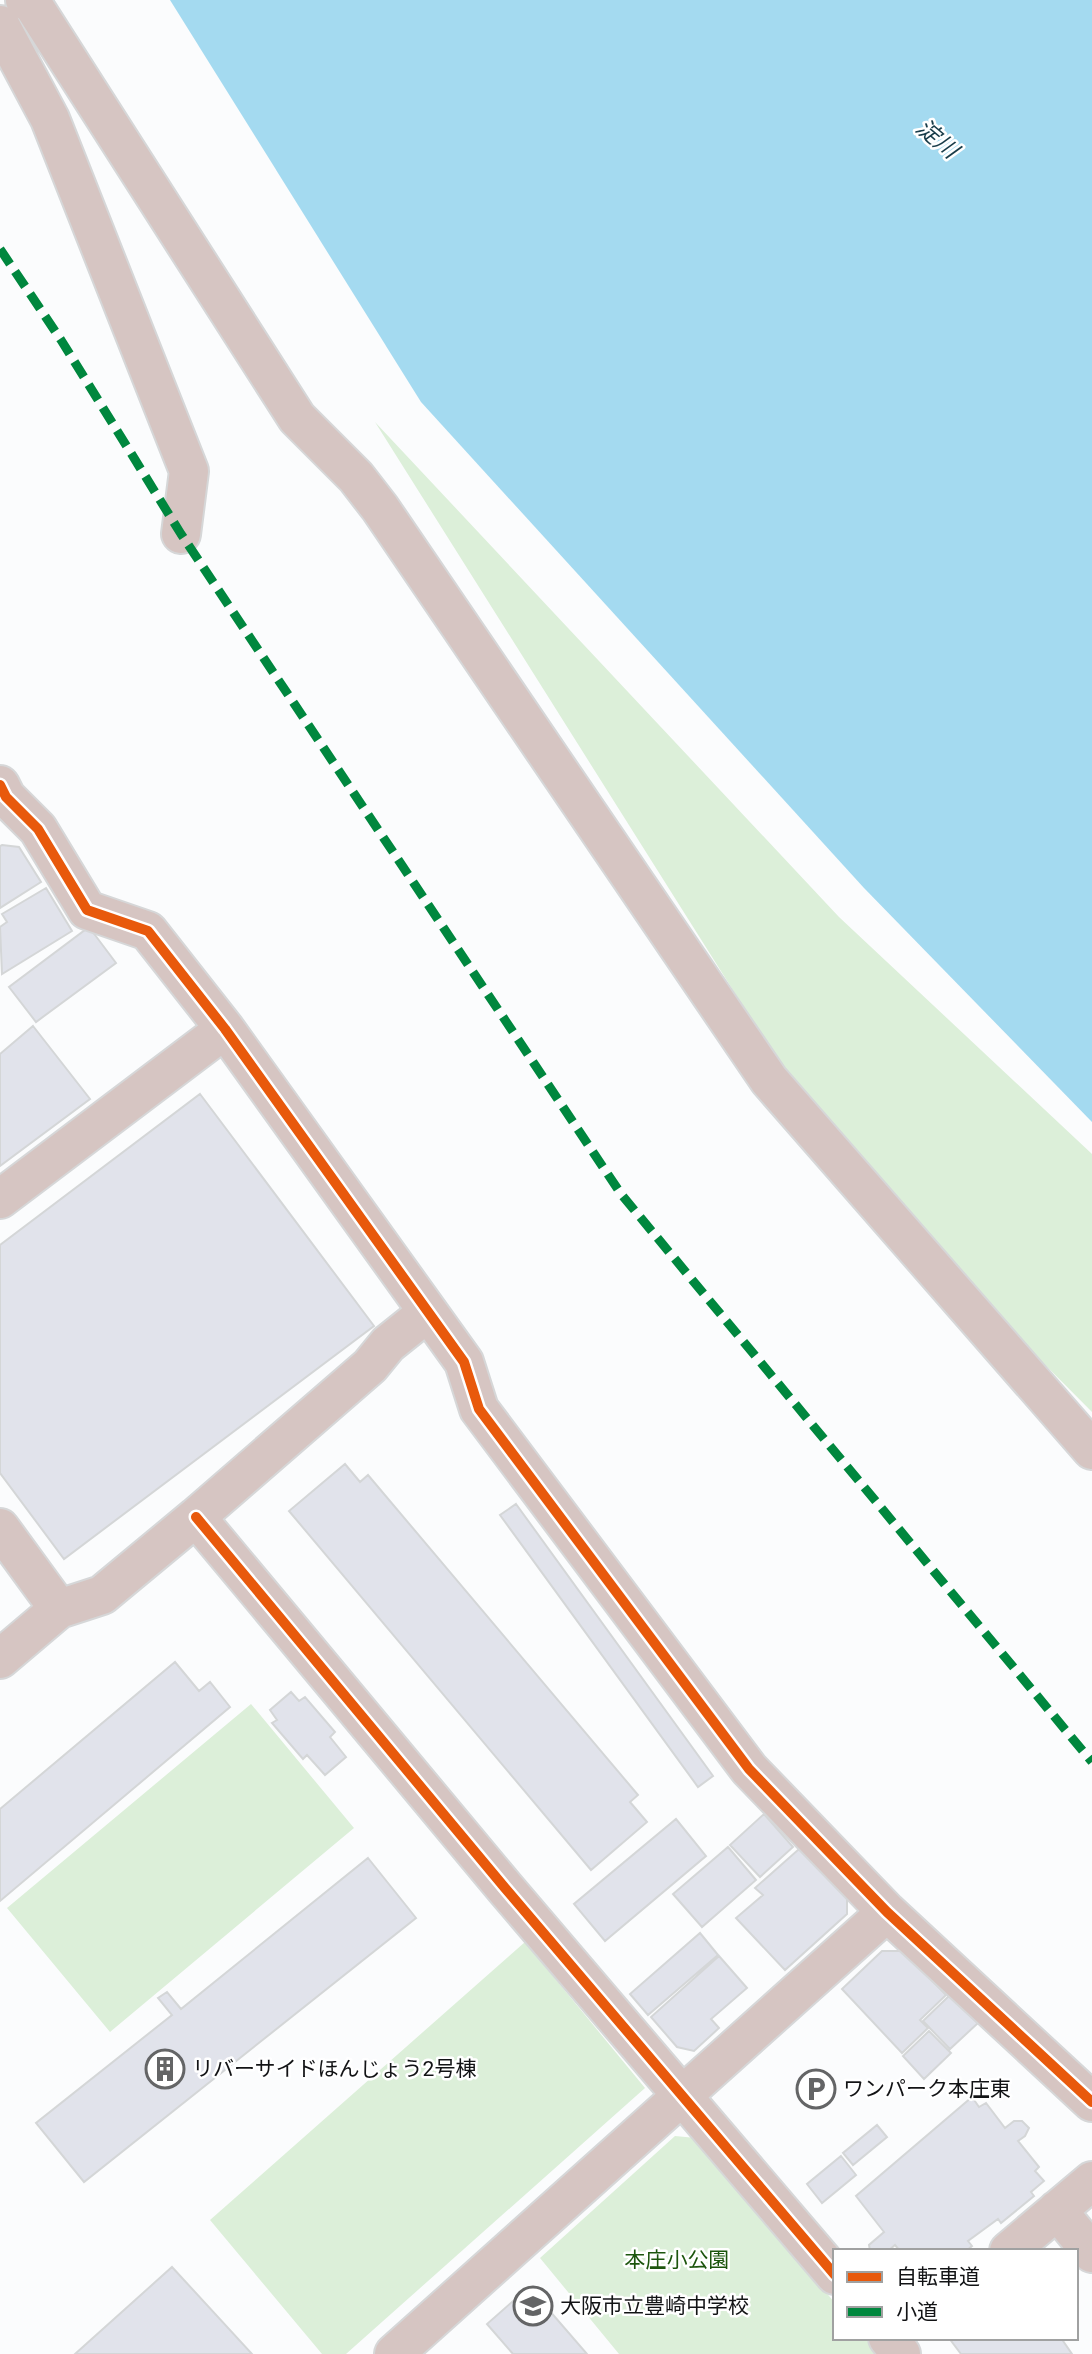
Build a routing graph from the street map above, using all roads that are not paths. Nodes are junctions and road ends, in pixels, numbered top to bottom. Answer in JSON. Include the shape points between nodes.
{"nodes":[{"id":1,"x":25,"y":0,"type":"edge"},
{"id":2,"x":0,"y":24,"type":"edge"},
{"id":3,"x":181,"y":534,"type":"dead end"},
{"id":4,"x":2,"y":794,"type":"edge"},
{"id":5,"x":225,"y":1029,"type":"junction"},
{"id":6,"x":0,"y":1199,"type":"edge"},
{"id":7,"x":428,"y":1312,"type":"junction"},
{"id":8,"x":1092,"y":1450,"type":"edge"},
{"id":9,"x":196,"y":1517,"type":"junction"},
{"id":10,"x":0,"y":1528,"type":"edge"},
{"id":11,"x":59,"y":1609,"type":"junction"},
{"id":12,"x":0,"y":1659,"type":"edge"},
{"id":13,"x":887,"y":1912,"type":"junction"},
{"id":14,"x":683,"y":2096,"type":"junction"},
{"id":15,"x":1092,"y":2102,"type":"edge"},
{"id":16,"x":1092,"y":2181,"type":"edge"},
{"id":17,"x":1057,"y":2210,"type":"junction"},
{"id":18,"x":1011,"y":2249,"type":"edge"},
{"id":19,"x":1092,"y":2253,"type":"edge"},
{"id":20,"x":833,"y":2273,"type":"edge"},
{"id":21,"x":394,"y":2354,"type":"edge"}],
"edges":[{"from":1,"to":8,"type":"street","via":[[33,5],[297,418],[380,508],[769,1080]]},
{"from":2,"to":3,"type":"street","via":[[50,119],[189,471]]},
{"from":4,"to":5,"type":"street","via":[[38,829],[87,910],[148,931]]},
{"from":5,"to":6,"type":"street"},
{"from":5,"to":7,"type":"street"},
{"from":7,"to":9,"type":"street"},
{"from":7,"to":13,"type":"street","via":[[464,1362],[479,1409],[749,1769]]},
{"from":9,"to":11,"type":"street","via":[[102,1595]]},
{"from":9,"to":14,"type":"street"},
{"from":10,"to":11,"type":"street"},
{"from":11,"to":12,"type":"street"},
{"from":13,"to":14,"type":"street"},
{"from":13,"to":15,"type":"street"},
{"from":14,"to":20,"type":"street"},
{"from":14,"to":21,"type":"street"},
{"from":16,"to":17,"type":"street"},
{"from":17,"to":18,"type":"street"},
{"from":17,"to":19,"type":"street"}]}
